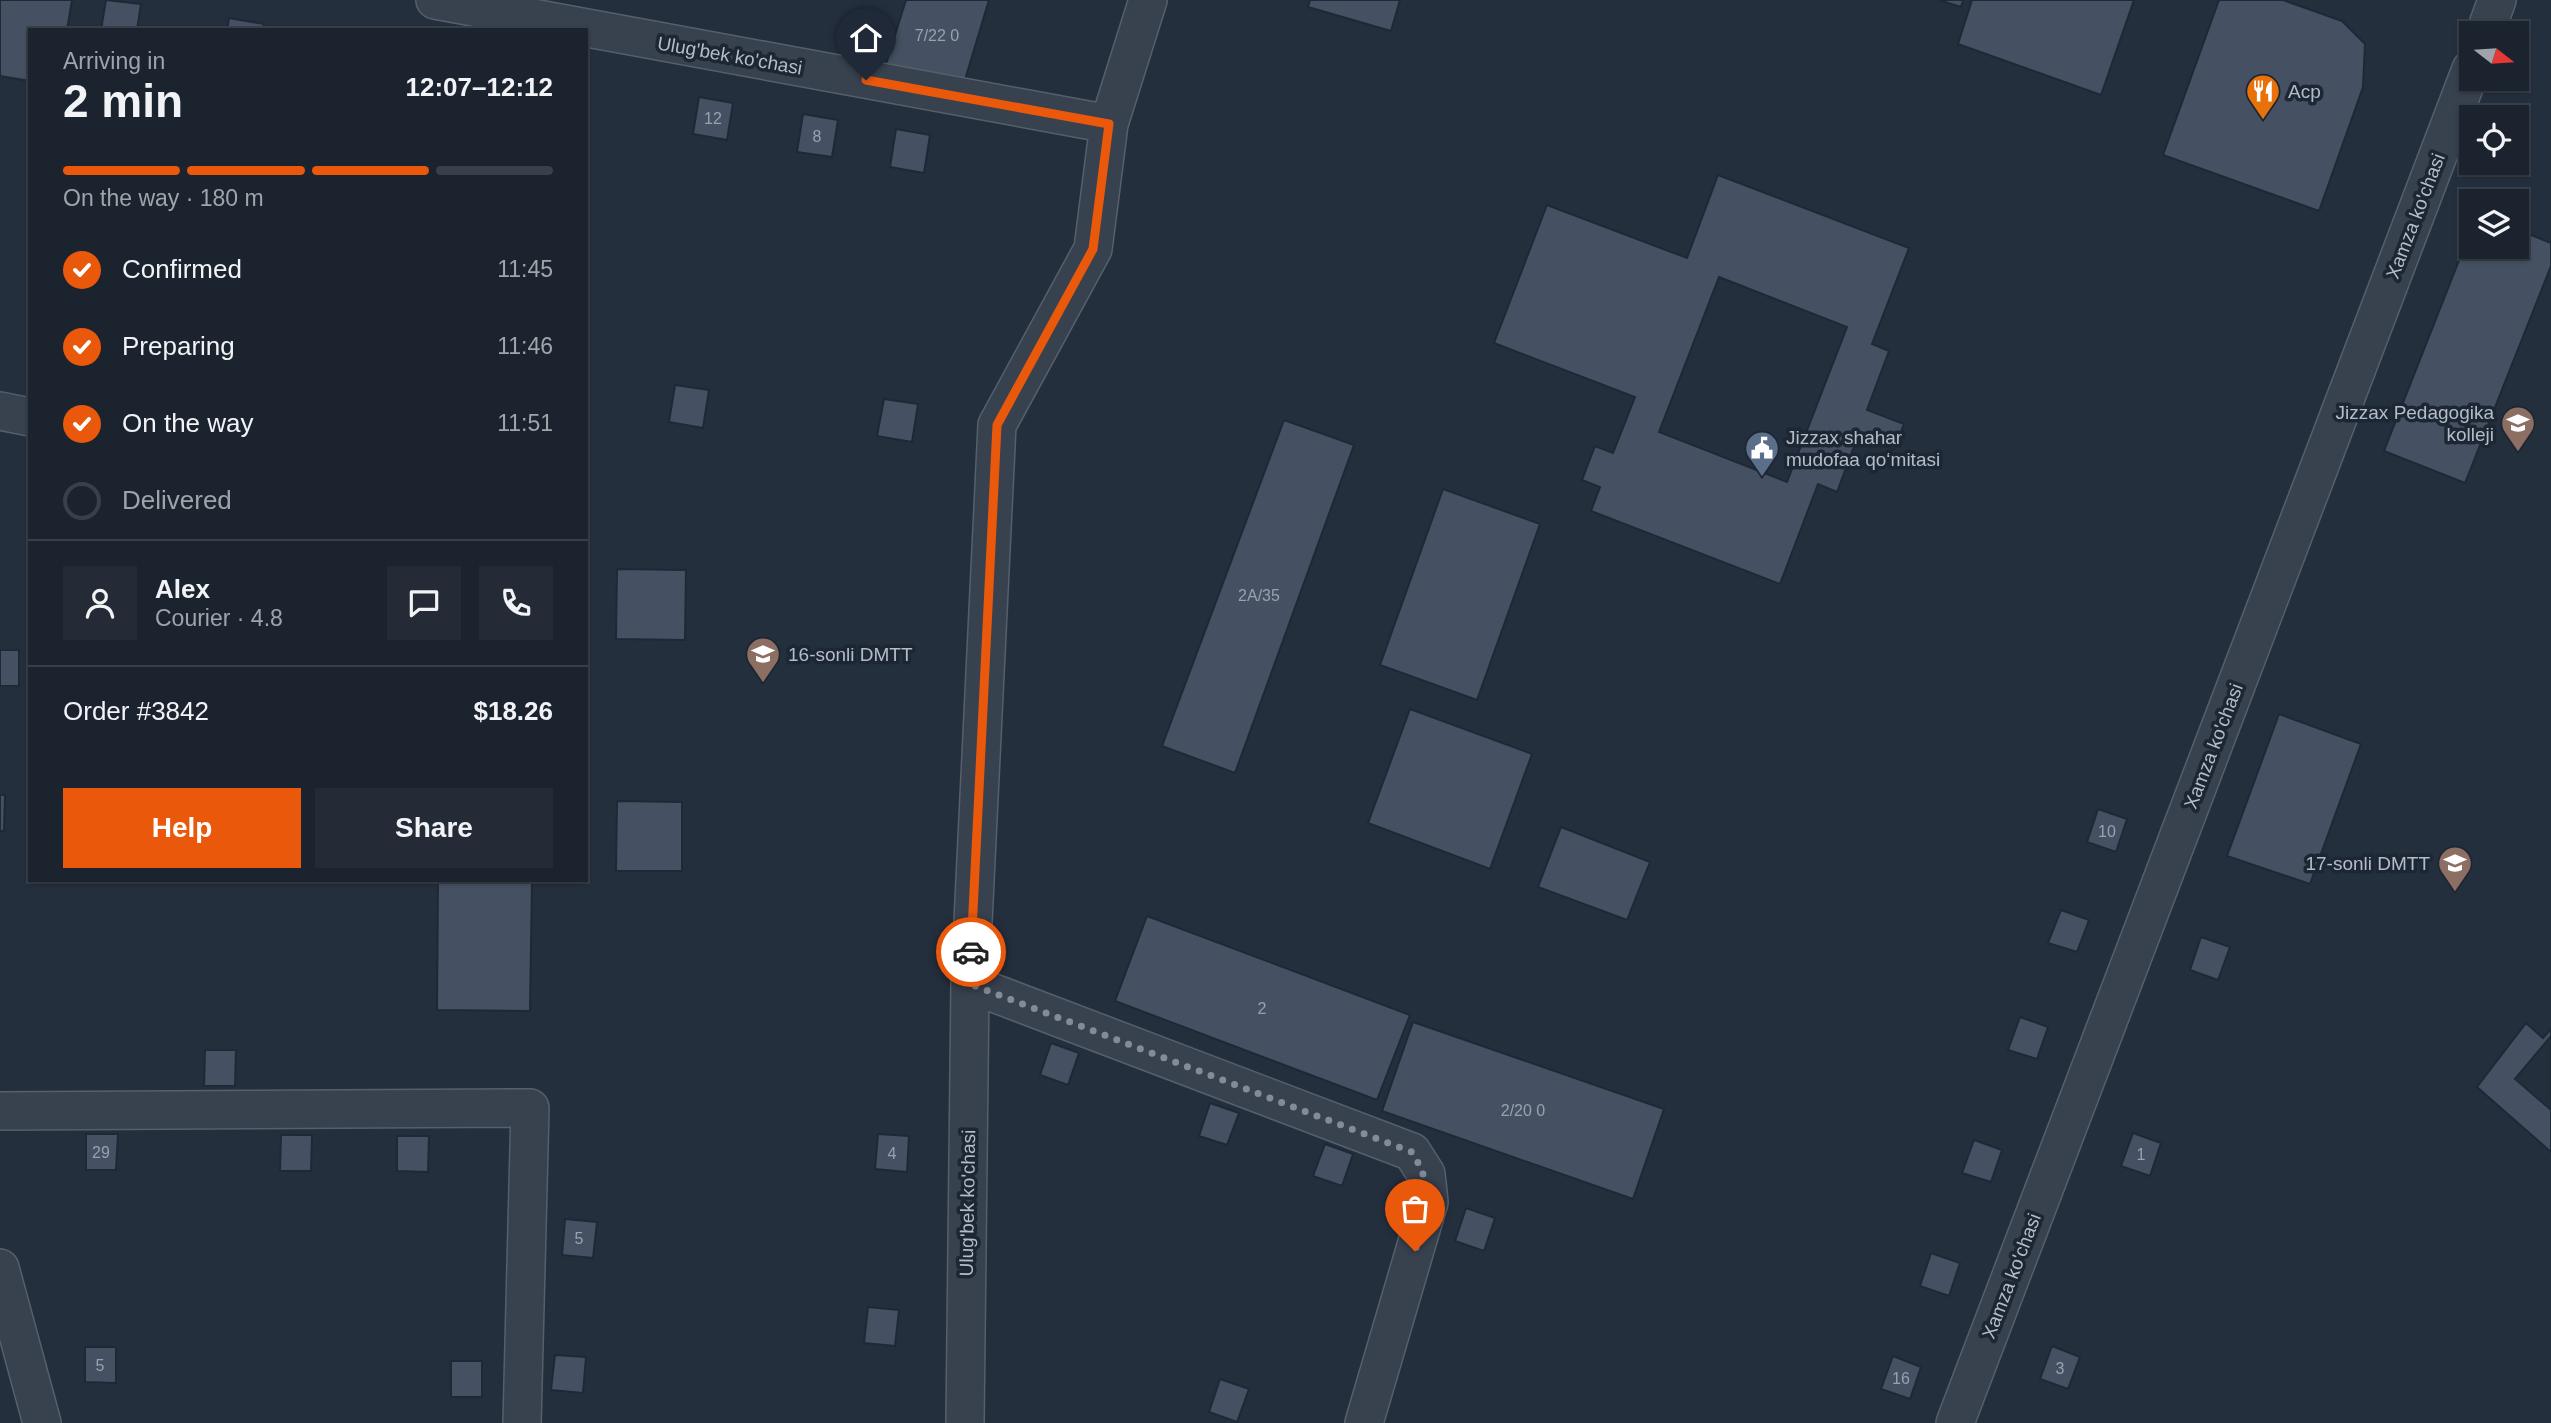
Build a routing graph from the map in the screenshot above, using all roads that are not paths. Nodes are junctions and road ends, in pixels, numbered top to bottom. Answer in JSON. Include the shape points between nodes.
{"nodes":[{"id":1,"x":435,"y":0,"type":"edge"},
{"id":2,"x":1149,"y":0,"type":"edge"},
{"id":3,"x":2497,"y":0,"type":"edge"},
{"id":4,"x":2489,"y":21,"type":"edge"},
{"id":5,"x":587,"y":28,"type":"edge"},
{"id":6,"x":588,"y":28,"type":"edge"},
{"id":7,"x":2463,"y":91,"type":"edge"},
{"id":8,"x":1109,"y":124,"type":"junction"},
{"id":9,"x":0,"y":411,"type":"edge"},
{"id":10,"x":28,"y":417,"type":"edge"},
{"id":11,"x":970,"y":984,"type":"junction"},
{"id":12,"x":0,"y":1111,"type":"edge"},
{"id":13,"x":0,"y":1268,"type":"edge"},
{"id":14,"x":43,"y":1423,"type":"edge"},
{"id":15,"x":522,"y":1423,"type":"edge"},
{"id":16,"x":965,"y":1423,"type":"edge"},
{"id":17,"x":1364,"y":1423,"type":"edge"},
{"id":18,"x":1955,"y":1423,"type":"edge"}],
"edges":[{"from":1,"to":5,"type":"street","name":"Ulug'bek ko'chasi"},
{"from":2,"to":8,"type":"street","name":"Ulug'bek ko'chasi"},
{"from":3,"to":4,"type":"street"},
{"from":6,"to":8,"type":"street","name":"Ulug'bek ko'chasi"},
{"from":7,"to":18,"type":"street","name":"Xamza ko'chasi"},
{"from":8,"to":11,"type":"street","name":"Ulug'bek ko'chasi","via":[[1093,249],[997,425]]},
{"from":9,"to":10,"type":"street"},
{"from":11,"to":16,"type":"street","name":"Ulug'bek ko'chasi"},
{"from":11,"to":17,"type":"street","via":[[1412,1152],[1426,1174],[1429,1202]]},
{"from":12,"to":15,"type":"street","via":[[530,1108]]},
{"from":13,"to":14,"type":"street"}]}
